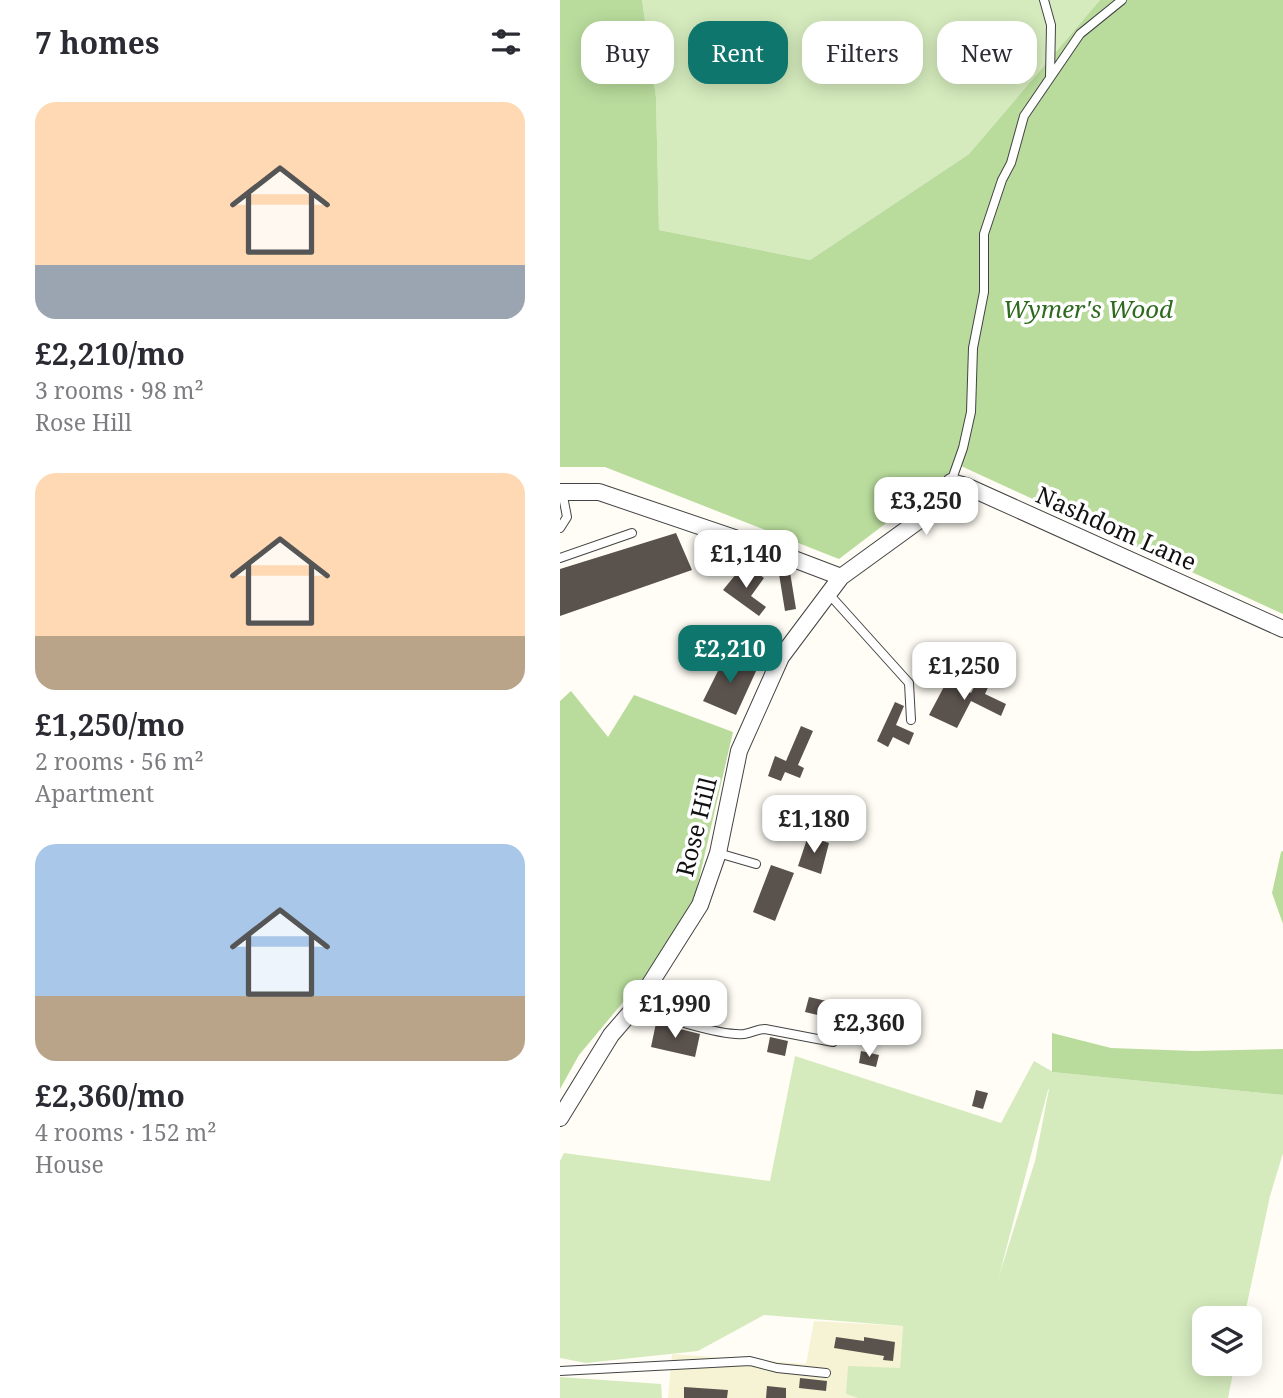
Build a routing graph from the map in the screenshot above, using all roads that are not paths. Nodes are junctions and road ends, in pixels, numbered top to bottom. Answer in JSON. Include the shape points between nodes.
{"nodes":[{"id":1,"x":1044,"y":0,"type":"edge"},
{"id":2,"x":1122,"y":0,"type":"edge"},
{"id":3,"x":1050,"y":77,"type":"junction"},
{"id":4,"x":951,"y":482,"type":"junction"},
{"id":5,"x":561,"y":492,"type":"edge"},
{"id":6,"x":560,"y":528,"type":"edge"},
{"id":7,"x":632,"y":533,"type":"dead end"},
{"id":8,"x":560,"y":558,"type":"edge"},
{"id":9,"x":841,"y":577,"type":"junction"},
{"id":10,"x":828,"y":593,"type":"junction"},
{"id":11,"x":1283,"y":629,"type":"edge"},
{"id":12,"x":911,"y":720,"type":"dead end"},
{"id":13,"x":718,"y":853,"type":"junction"},
{"id":14,"x":756,"y":864,"type":"dead end"},
{"id":15,"x":636,"y":1006,"type":"junction"},
{"id":16,"x":833,"y":1042,"type":"dead end"},
{"id":17,"x":560,"y":1118,"type":"edge"},
{"id":18,"x":560,"y":1371,"type":"edge"},
{"id":19,"x":826,"y":1373,"type":"dead end"}],
"edges":[{"from":1,"to":3,"type":"lane","via":[[1052,35]]},
{"from":2,"to":3,"type":"lane","via":[[1080,34]]},
{"from":3,"to":4,"type":"lane","via":[[1024,116],[984,234],[985,292],[973,348],[971,412]]},
{"from":4,"to":9,"type":"street","via":[[943,503]]},
{"from":4,"to":11,"type":"street","name":"Nashdom Lane"},
{"from":5,"to":6,"type":"lane","via":[[567,517]]},
{"from":5,"to":9,"type":"street","via":[[599,492]]},
{"from":7,"to":8,"type":"lane"},
{"from":9,"to":10,"type":"street","name":"Rose Hill"},
{"from":10,"to":12,"type":"lane","via":[[909,683]]},
{"from":10,"to":13,"type":"street","name":"Rose Hill","via":[[781,657],[739,751]]},
{"from":13,"to":14,"type":"lane"},
{"from":13,"to":15,"type":"street","name":"Rose Hill","via":[[700,905]]},
{"from":15,"to":16,"type":"lane","via":[[666,1018],[733,1033],[765,1029]]},
{"from":15,"to":17,"type":"street","name":"Rose Hill","via":[[611,1035]]},
{"from":18,"to":19,"type":"lane","via":[[750,1361]]}]}
